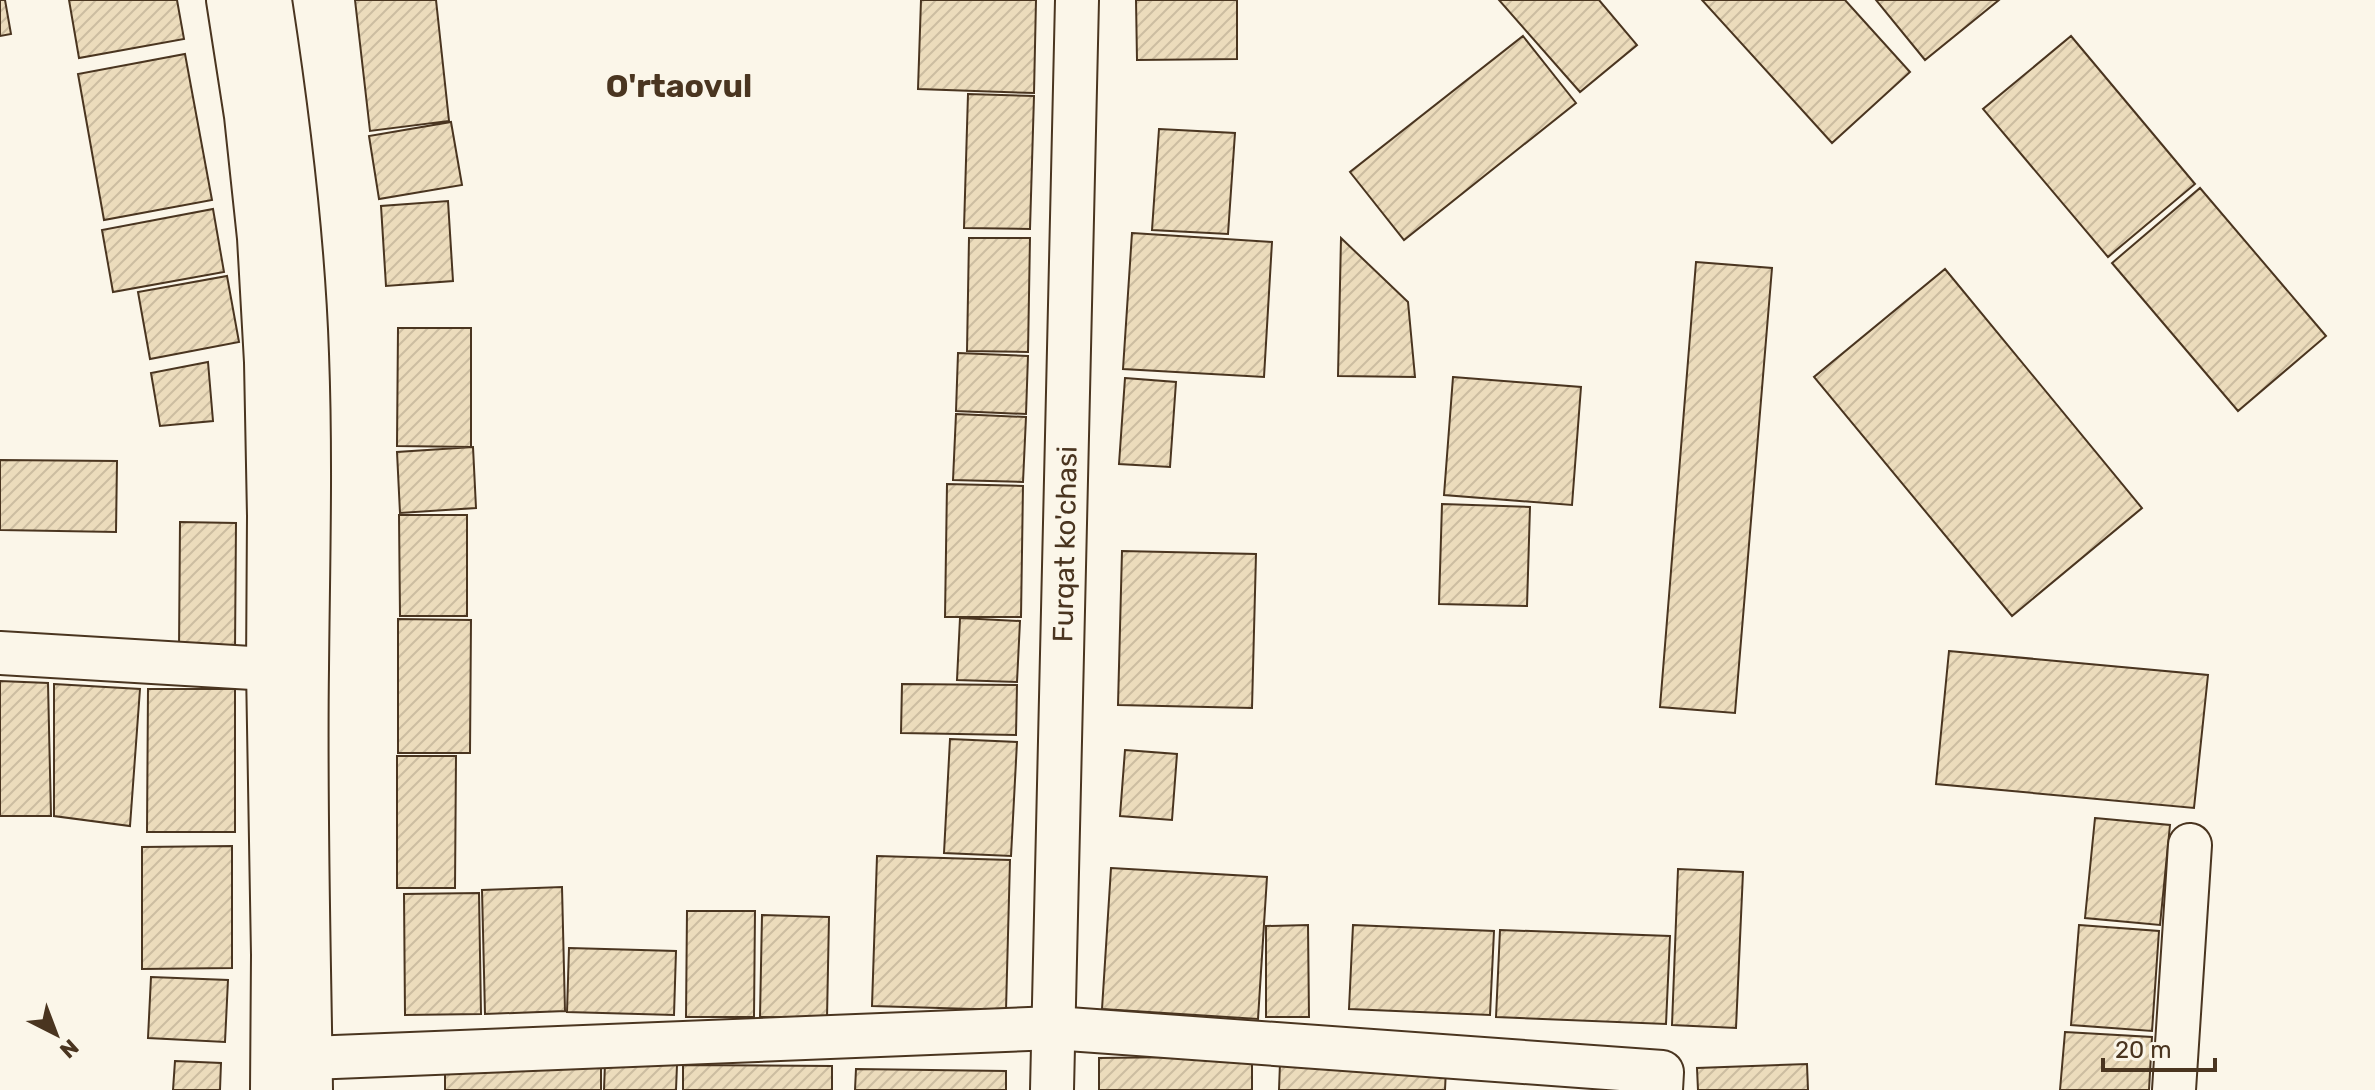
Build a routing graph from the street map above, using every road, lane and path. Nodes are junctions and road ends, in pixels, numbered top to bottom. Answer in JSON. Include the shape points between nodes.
{"nodes":[{"id":1,"x":229,"y":0,"type":"edge"},
{"id":2,"x":269,"y":0,"type":"edge"},
{"id":3,"x":1077,"y":0,"type":"edge"},
{"id":4,"x":0,"y":653,"type":"edge"},
{"id":5,"x":269,"y":669,"type":"junction"},
{"id":6,"x":2190,"y":845,"type":"dead end"},
{"id":7,"x":1054,"y":1028,"type":"junction"},
{"id":8,"x":310,"y":1074,"type":"edge"},
{"id":9,"x":273,"y":1090,"type":"edge"},
{"id":10,"x":1052,"y":1090,"type":"edge"},
{"id":11,"x":1661,"y":1090,"type":"edge"},
{"id":12,"x":2174,"y":1090,"type":"edge"}],
"edges":[{"from":1,"to":5,"type":"main road","via":[[260,238],[268,408]]},
{"from":2,"to":8,"type":"main road","via":[[286,111],[306,352]]},
{"from":3,"to":7,"type":"street","name":"Furqat ko'chasi"},
{"from":4,"to":5,"type":"street"},
{"from":5,"to":9,"type":"main road"},
{"from":6,"to":12,"type":"street"},
{"from":7,"to":8,"type":"street"},
{"from":7,"to":10,"type":"street","name":"Furqat ko'chasi"},
{"from":7,"to":11,"type":"street","via":[[1662,1072]]}]}
